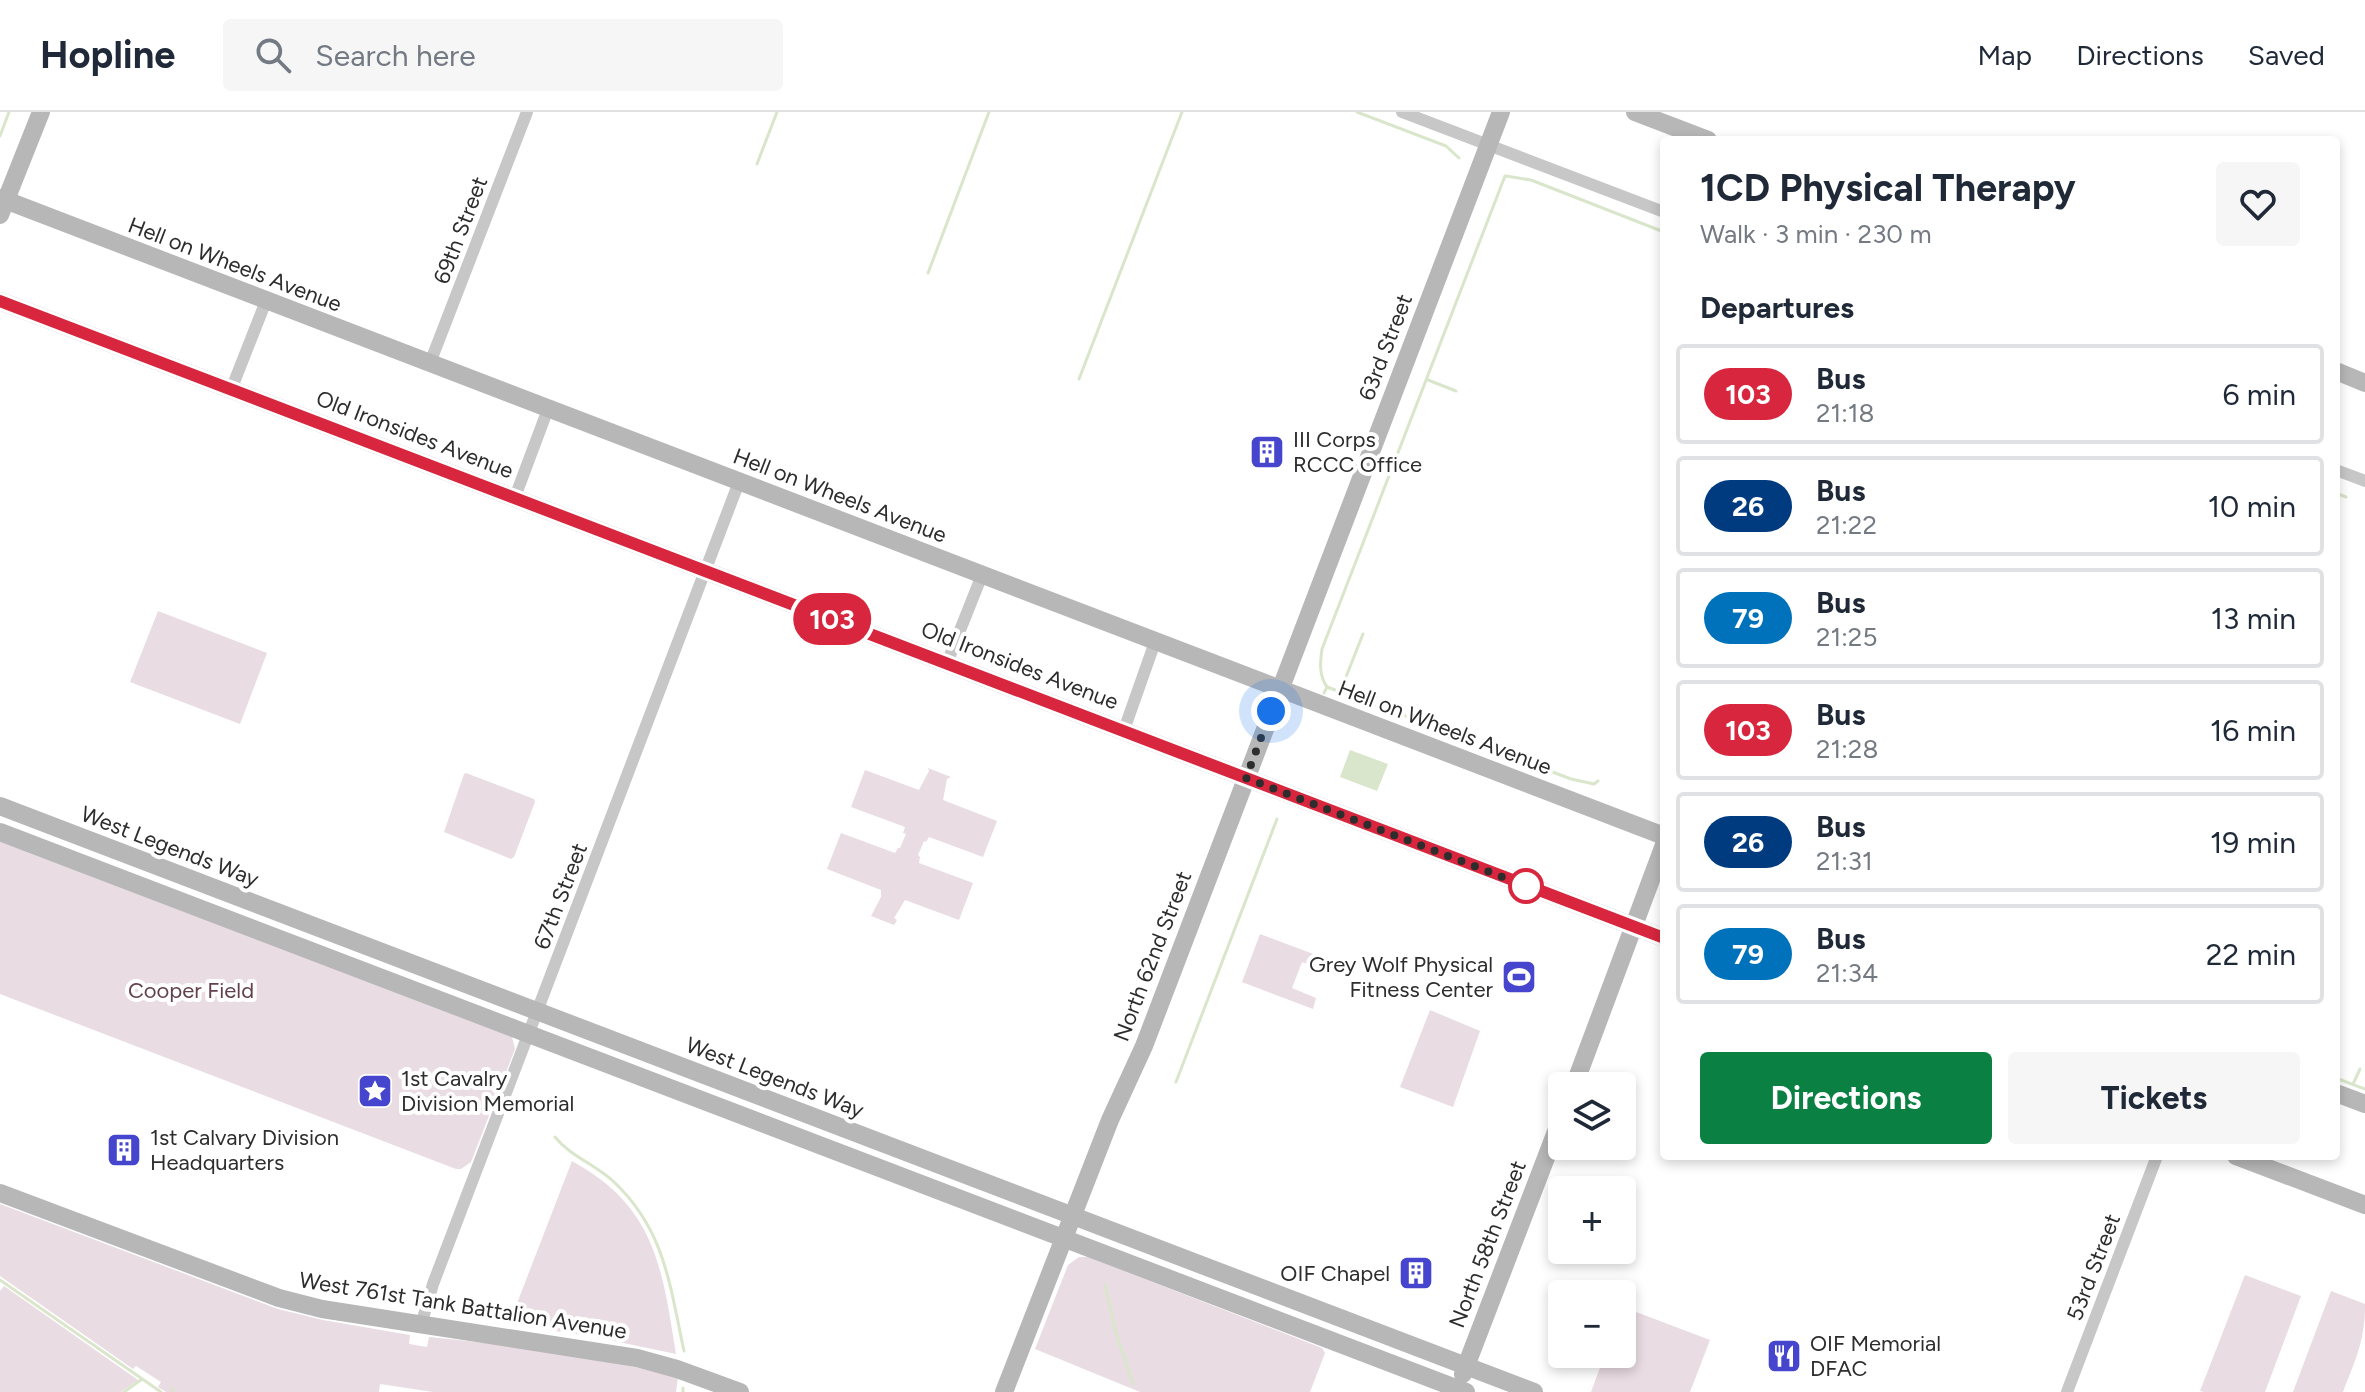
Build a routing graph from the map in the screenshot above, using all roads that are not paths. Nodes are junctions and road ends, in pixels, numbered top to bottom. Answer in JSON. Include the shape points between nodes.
{"nodes":[{"id":1,"x":41,"y":112,"type":"edge"},
{"id":2,"x":527,"y":112,"type":"edge"},
{"id":3,"x":1402,"y":112,"type":"edge"},
{"id":4,"x":1501,"y":112,"type":"edge"},
{"id":5,"x":1635,"y":112,"type":"edge"},
{"id":6,"x":1698,"y":136,"type":"edge"},
{"id":7,"x":1488,"y":146,"type":"junction"},
{"id":8,"x":2,"y":204,"type":"edge"},
{"id":9,"x":1660,"y":210,"type":"edge"},
{"id":10,"x":0,"y":301,"type":"edge"},
{"id":11,"x":266,"y":301,"type":"junction"},
{"id":12,"x":430,"y":363,"type":"junction"},
{"id":13,"x":2340,"y":373,"type":"edge"},
{"id":14,"x":2365,"y":383,"type":"edge"},
{"id":15,"x":231,"y":390,"type":"junction"},
{"id":16,"x":548,"y":409,"type":"junction"},
{"id":17,"x":2340,"y":472,"type":"edge"},
{"id":18,"x":2365,"y":481,"type":"edge"},
{"id":19,"x":739,"y":482,"type":"junction"},
{"id":20,"x":515,"y":497,"type":"junction"},
{"id":21,"x":704,"y":570,"type":"junction"},
{"id":22,"x":982,"y":575,"type":"junction"},
{"id":23,"x":1155,"y":642,"type":"junction"},
{"id":24,"x":947,"y":663,"type":"junction"},
{"id":25,"x":1279,"y":689,"type":"junction"},
{"id":26,"x":1124,"y":730,"type":"junction"},
{"id":27,"x":1246,"y":778,"type":"junction"},
{"id":28,"x":0,"y":806,"type":"edge"},
{"id":29,"x":0,"y":832,"type":"edge"},
{"id":30,"x":1660,"y":834,"type":"edge"},
{"id":31,"x":1660,"y":856,"type":"edge"},
{"id":32,"x":1634,"y":927,"type":"junction"},
{"id":33,"x":1660,"y":937,"type":"edge"},
{"id":34,"x":537,"y":1012,"type":"junction"},
{"id":35,"x":529,"y":1033,"type":"junction"},
{"id":36,"x":1579,"y":1072,"type":"edge"},
{"id":37,"x":2340,"y":1095,"type":"edge"},
{"id":38,"x":2365,"y":1104,"type":"edge"},
{"id":39,"x":1548,"y":1152,"type":"edge"},
{"id":40,"x":2155,"y":1160,"type":"edge"},
{"id":41,"x":2247,"y":1160,"type":"edge"},
{"id":42,"x":0,"y":1193,"type":"edge"},
{"id":43,"x":2365,"y":1205,"type":"edge"},
{"id":44,"x":1072,"y":1217,"type":"junction"},
{"id":45,"x":1064,"y":1238,"type":"junction"},
{"id":46,"x":421,"y":1325,"type":"junction"},
{"id":47,"x":1466,"y":1366,"type":"junction"},
{"id":48,"x":1460,"y":1391,"type":"edge"},
{"id":49,"x":740,"y":1392,"type":"edge"},
{"id":50,"x":1004,"y":1392,"type":"edge"},
{"id":51,"x":1534,"y":1392,"type":"edge"},
{"id":52,"x":2067,"y":1392,"type":"edge"}],
"edges":[{"from":1,"to":8,"type":"street"},
{"from":2,"to":12,"type":"street","name":"69th Street"},
{"from":3,"to":7,"type":"street"},
{"from":4,"to":7,"type":"street","name":"63rd Street"},
{"from":5,"to":6,"type":"street"},
{"from":7,"to":9,"type":"street"},
{"from":7,"to":25,"type":"street","name":"63rd Street"},
{"from":8,"to":11,"type":"street","name":"Hell on Wheels Avenue"},
{"from":10,"to":15,"type":"street","name":"Old Ironsides Avenue"},
{"from":11,"to":12,"type":"street","name":"Hell on Wheels Avenue"},
{"from":11,"to":15,"type":"street"},
{"from":12,"to":16,"type":"street","name":"Hell on Wheels Avenue"},
{"from":13,"to":14,"type":"street"},
{"from":15,"to":20,"type":"street","name":"Old Ironsides Avenue"},
{"from":16,"to":19,"type":"street","name":"Hell on Wheels Avenue"},
{"from":16,"to":20,"type":"street"},
{"from":17,"to":18,"type":"street"},
{"from":19,"to":21,"type":"street","name":"67th Street"},
{"from":19,"to":22,"type":"street","name":"Hell on Wheels Avenue"},
{"from":20,"to":21,"type":"street","name":"Old Ironsides Avenue"},
{"from":21,"to":24,"type":"street","name":"Old Ironsides Avenue"},
{"from":21,"to":34,"type":"street","name":"67th Street"},
{"from":22,"to":23,"type":"street","name":"Hell on Wheels Avenue"},
{"from":22,"to":24,"type":"street"},
{"from":23,"to":25,"type":"street","name":"Hell on Wheels Avenue"},
{"from":23,"to":26,"type":"street"},
{"from":24,"to":26,"type":"street","name":"Old Ironsides Avenue"},
{"from":25,"to":27,"type":"street","name":"North 62nd Street"},
{"from":25,"to":30,"type":"street","name":"Hell on Wheels Avenue"},
{"from":26,"to":27,"type":"street","name":"Old Ironsides Avenue"},
{"from":27,"to":32,"type":"street","name":"Old Ironsides Avenue"},
{"from":27,"to":44,"type":"street","name":"North 62nd Street"},
{"from":28,"to":34,"type":"street","name":"West Legends Way"},
{"from":29,"to":35,"type":"street"},
{"from":31,"to":32,"type":"street"},
{"from":32,"to":33,"type":"street","name":"Old Ironsides Avenue"},
{"from":32,"to":36,"type":"street"},
{"from":34,"to":35,"type":"street","name":"67th Street"},
{"from":34,"to":44,"type":"street","name":"West Legends Way"},
{"from":35,"to":45,"type":"street"},
{"from":35,"to":46,"type":"street","name":"67th Street"},
{"from":37,"to":38,"type":"street"},
{"from":39,"to":47,"type":"street","name":"North 58th Street"},
{"from":40,"to":52,"type":"street","name":"53rd Street"},
{"from":41,"to":43,"type":"street"},
{"from":42,"to":46,"type":"street","name":"West 761st Tank Battalion Avenue","via":[[279,1298]]},
{"from":44,"to":45,"type":"street","name":"North 62nd Street"},
{"from":44,"to":47,"type":"street","name":"West Legends Way"},
{"from":45,"to":48,"type":"street"},
{"from":45,"to":50,"type":"street","name":"North 62nd Street"},
{"from":46,"to":49,"type":"street","name":"West 761st Tank Battalion Avenue","via":[[637,1358]]},
{"from":47,"to":48,"type":"street","name":"North 58th Street"},
{"from":47,"to":51,"type":"street","name":"West Legends Way"}]}
